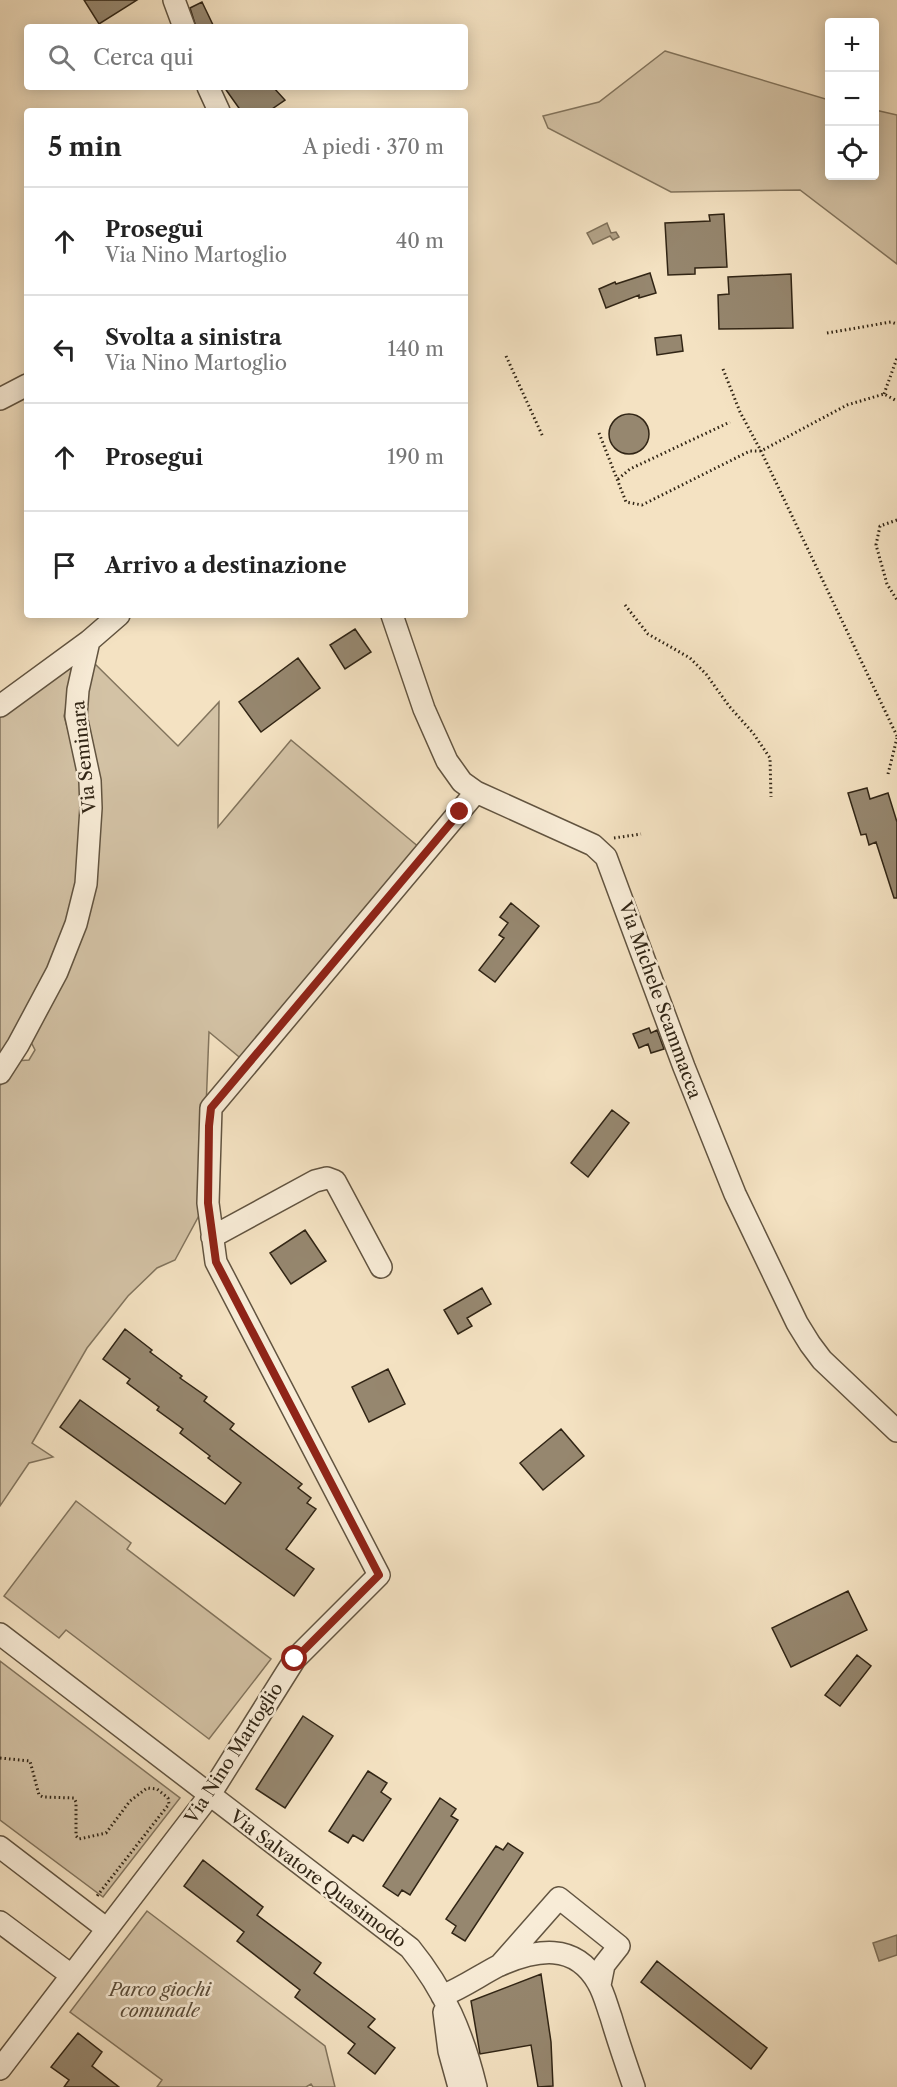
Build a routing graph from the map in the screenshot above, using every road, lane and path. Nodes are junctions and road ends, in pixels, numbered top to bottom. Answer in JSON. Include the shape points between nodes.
{"nodes":[{"id":1,"x":174,"y":0,"type":"edge"},
{"id":2,"x":183,"y":24,"type":"edge"},
{"id":3,"x":209,"y":90,"type":"edge"},
{"id":4,"x":218,"y":108,"type":"edge"},
{"id":5,"x":897,"y":324,"type":"edge"},
{"id":6,"x":827,"y":333,"type":"dead end"},
{"id":7,"x":506,"y":356,"type":"dead end"},
{"id":8,"x":897,"y":358,"type":"edge"},
{"id":9,"x":723,"y":369,"type":"dead end"},
{"id":10,"x":24,"y":387,"type":"edge"},
{"id":11,"x":884,"y":394,"type":"junction"},
{"id":12,"x":0,"y":399,"type":"edge"},
{"id":13,"x":897,"y":401,"type":"edge"},
{"id":14,"x":730,"y":422,"type":"dead end"},
{"id":15,"x":599,"y":433,"type":"dead end"},
{"id":16,"x":543,"y":437,"type":"dead end"},
{"id":17,"x":761,"y":451,"type":"junction"},
{"id":18,"x":618,"y":479,"type":"junction"},
{"id":19,"x":897,"y":520,"type":"edge"},
{"id":20,"x":897,"y":600,"type":"edge"},
{"id":21,"x":625,"y":606,"type":"dead end"},
{"id":22,"x":116,"y":618,"type":"edge"},
{"id":23,"x":393,"y":618,"type":"edge"},
{"id":24,"x":89,"y":641,"type":"junction"},
{"id":25,"x":0,"y":706,"type":"edge"},
{"id":26,"x":897,"y":737,"type":"edge"},
{"id":27,"x":888,"y":774,"type":"dead end"},
{"id":28,"x":476,"y":792,"type":"junction"},
{"id":29,"x":771,"y":797,"type":"dead end"},
{"id":30,"x":0,"y":1073,"type":"edge"},
{"id":31,"x":212,"y":1237,"type":"junction"},
{"id":32,"x":381,"y":1267,"type":"dead end"},
{"id":33,"x":897,"y":1431,"type":"edge"},
{"id":34,"x":0,"y":1634,"type":"edge"},
{"id":35,"x":0,"y":1758,"type":"edge"},
{"id":36,"x":209,"y":1796,"type":"junction"},
{"id":37,"x":0,"y":1847,"type":"edge"},
{"id":38,"x":86,"y":1912,"type":"junction"},
{"id":39,"x":0,"y":1922,"type":"edge"},
{"id":40,"x":107,"y":1929,"type":"junction"},
{"id":41,"x":499,"y":1966,"type":"junction"},
{"id":42,"x":71,"y":1976,"type":"junction"},
{"id":43,"x":600,"y":1985,"type":"junction"},
{"id":44,"x":442,"y":1996,"type":"junction"},
{"id":45,"x":0,"y":2069,"type":"edge"},
{"id":46,"x":459,"y":2087,"type":"edge"},
{"id":47,"x":476,"y":2087,"type":"edge"},
{"id":48,"x":634,"y":2087,"type":"edge"}],
"edges":[{"from":1,"to":2,"type":"street"},
{"from":3,"to":4,"type":"street"},
{"from":5,"to":6,"type":"path"},
{"from":7,"to":16,"type":"path"},
{"from":8,"to":11,"type":"path"},
{"from":9,"to":17,"type":"path"},
{"from":10,"to":12,"type":"street"},
{"from":11,"to":13,"type":"path"},
{"from":11,"to":17,"type":"path","via":[[847,405]]},
{"from":14,"to":18,"type":"path","via":[[630,469]]},
{"from":15,"to":18,"type":"path"},
{"from":17,"to":18,"type":"path","via":[[750,451],[642,505],[626,502]]},
{"from":17,"to":26,"type":"path"},
{"from":19,"to":20,"type":"path","via":[[880,526],[876,545]]},
{"from":21,"to":29,"type":"path","via":[[648,634],[690,658],[753,733],[770,758]]},
{"from":22,"to":24,"type":"street"},
{"from":23,"to":28,"type":"street","name":"Via Michele Scammacca","via":[[424,709],[447,761],[462,782]]},
{"from":24,"to":25,"type":"street"},
{"from":24,"to":30,"type":"street","name":"Via Seminara","via":[[76,716],[90,781],[86,884],[76,924],[57,972]]},
{"from":26,"to":27,"type":"path"},
{"from":28,"to":31,"type":"street","via":[[211,1108],[208,1203]]},
{"from":28,"to":33,"type":"street","name":"Via Michele Scammacca","via":[[592,845],[606,857],[735,1194],[798,1323],[822,1360]]},
{"from":31,"to":32,"type":"street","via":[[327,1178],[335,1181]]},
{"from":31,"to":36,"type":"street","name":"Via Nino Martoglio","via":[[216,1262],[379,1575],[295,1659]]},
{"from":34,"to":36,"type":"street","name":"Via Salvatore Quasimodo"},
{"from":35,"to":38,"type":"path","via":[[30,1761],[39,1795],[74,1798],[79,1839],[106,1833],[130,1801],[147,1788],[157,1789],[168,1798],[169,1804]]},
{"from":36,"to":40,"type":"street","name":"Via Nino Martoglio"},
{"from":36,"to":44,"type":"street","name":"Via Salvatore Quasimodo","via":[[410,1948]]},
{"from":37,"to":38,"type":"street"},
{"from":38,"to":40,"type":"street"},
{"from":39,"to":42,"type":"street"},
{"from":40,"to":42,"type":"street","name":"Via Nino Martoglio"},
{"from":41,"to":43,"type":"street","via":[[546,1952],[562,1952],[590,1969]]},
{"from":41,"to":43,"type":"street","via":[[559,1898],[619,1947],[604,1965]]},
{"from":41,"to":44,"type":"street"},
{"from":42,"to":45,"type":"street","name":"Via Nino Martoglio"},
{"from":43,"to":48,"type":"street"},
{"from":44,"to":46,"type":"street","name":"Via Salvatore Quasimodo","via":[[448,2051]]},
{"from":44,"to":47,"type":"street","name":"Via Salvatore Quasimodo","via":[[461,2032]]}]}
